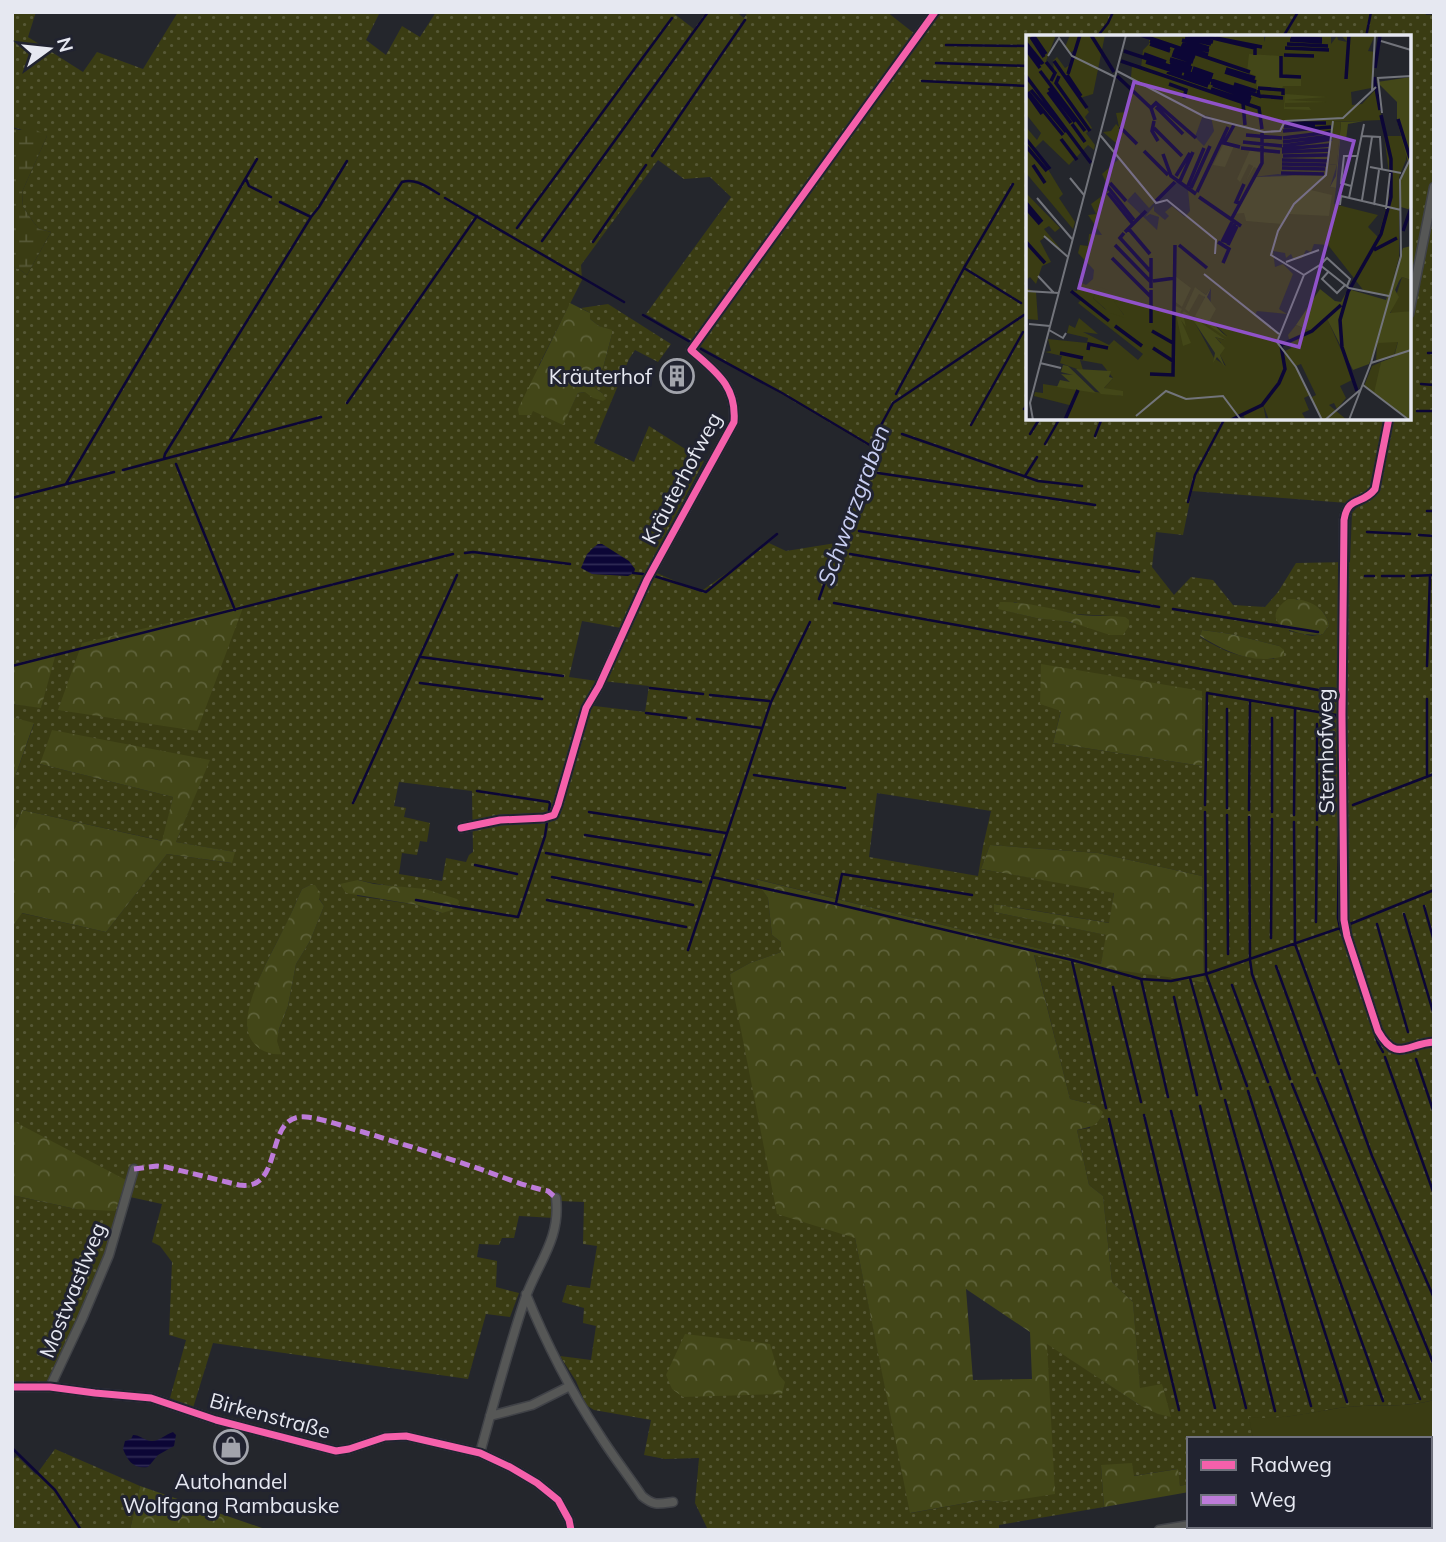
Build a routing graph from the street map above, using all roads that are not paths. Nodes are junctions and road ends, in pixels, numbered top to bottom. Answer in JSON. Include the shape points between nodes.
{"nodes":[{"id":1,"x":935,"y":12,"type":"edge"},
{"id":2,"x":1434,"y":187,"type":"edge"},
{"id":3,"x":1411,"y":304,"type":"edge"},
{"id":4,"x":1389,"y":420,"type":"edge"},
{"id":5,"x":461,"y":828,"type":"dead end"},
{"id":6,"x":1434,"y":1042,"type":"edge"},
{"id":7,"x":134,"y":1169,"type":"dead end"},
{"id":8,"x":556,"y":1198,"type":"dead end"},
{"id":9,"x":526,"y":1294,"type":"junction"},
{"id":10,"x":570,"y":1386,"type":"junction"},
{"id":11,"x":12,"y":1387,"type":"edge"},
{"id":12,"x":50,"y":1387,"type":"junction"},
{"id":13,"x":490,"y":1416,"type":"junction"},
{"id":14,"x":480,"y":1454,"type":"junction"},
{"id":15,"x":673,"y":1502,"type":"dead end"},
{"id":16,"x":1187,"y":1525,"type":"edge"},
{"id":17,"x":571,"y":1530,"type":"edge"},
{"id":18,"x":1159,"y":1530,"type":"edge"}],
"edges":[{"from":1,"to":5,"type":"street","name":"Kräuterhofweg","via":[[691,351],[729,388],[734,422],[647,580],[586,708],[554,816]]},
{"from":2,"to":3,"type":"street"},
{"from":4,"to":6,"type":"street","name":"Sternhofweg","via":[[1375,489],[1345,510],[1344,520],[1344,920],[1384,1042],[1392,1049],[1405,1050]]},
{"from":7,"to":12,"type":"street","name":"Mostwastlweg","via":[[108,1255]]},
{"from":8,"to":9,"type":"street","via":[[548,1250]]},
{"from":9,"to":10,"type":"street"},
{"from":9,"to":13,"type":"street"},
{"from":10,"to":13,"type":"street","via":[[532,1405]]},
{"from":10,"to":15,"type":"street","via":[[642,1496],[650,1503]]},
{"from":11,"to":12,"type":"street","name":"Mostwastlweg"},
{"from":12,"to":14,"type":"street","name":"Birkenstraße","via":[[151,1398],[336,1451],[406,1436]]},
{"from":13,"to":14,"type":"street"},
{"from":14,"to":17,"type":"street","name":"Birkenstraße","via":[[510,1467],[558,1500]]},
{"from":16,"to":18,"type":"street"}]}
